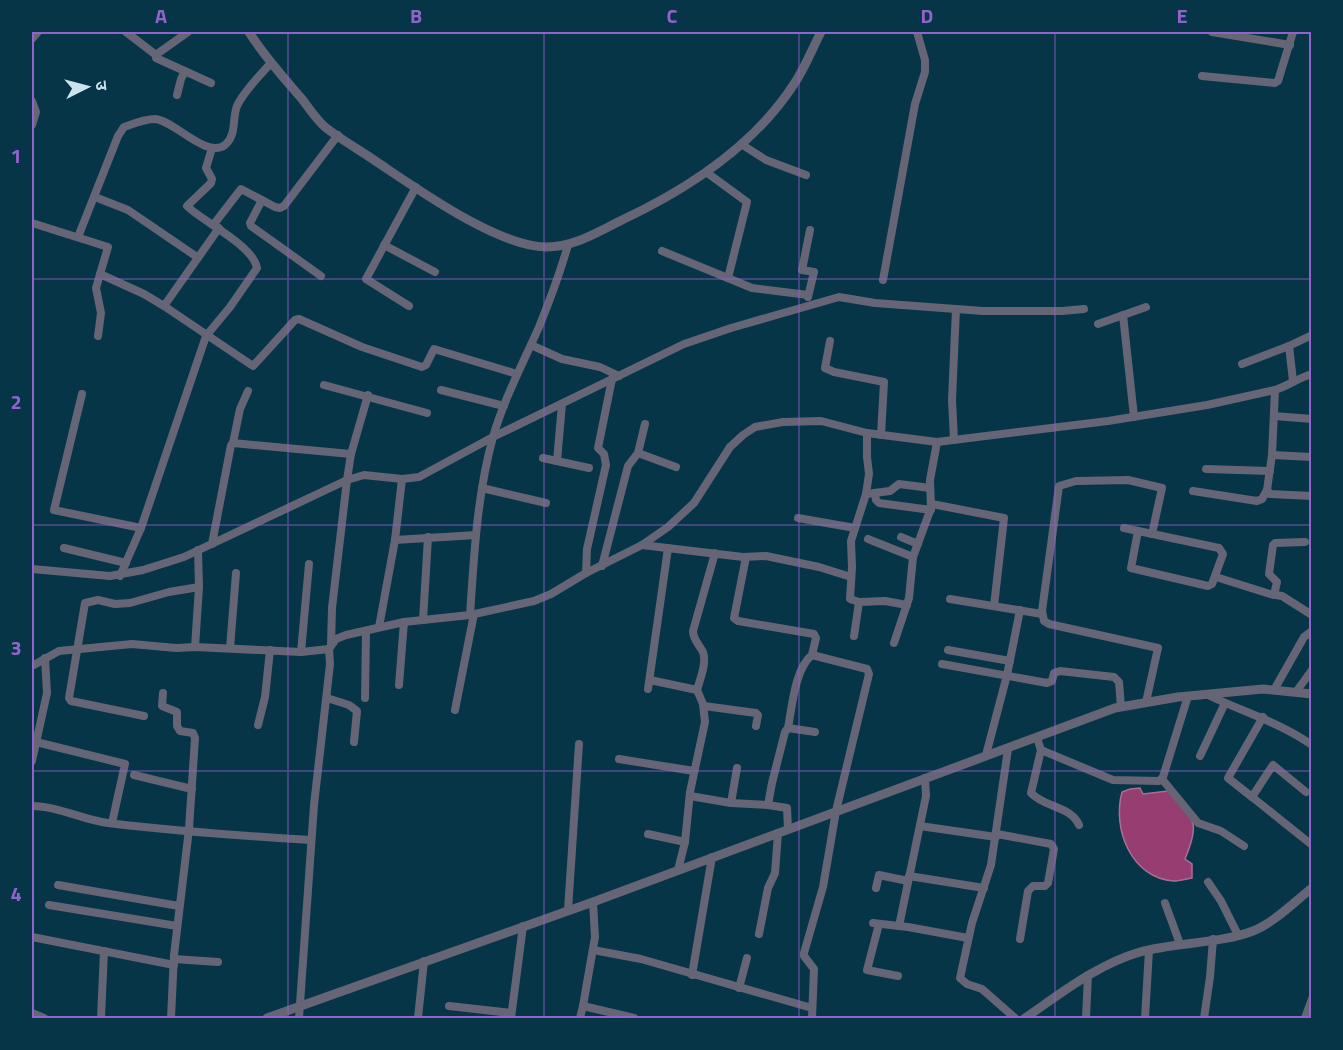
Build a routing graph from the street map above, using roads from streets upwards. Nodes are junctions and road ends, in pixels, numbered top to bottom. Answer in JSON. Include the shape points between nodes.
{"nodes":[{"id":1,"x":38,"y":32,"type":"edge"},
{"id":2,"x":126,"y":32,"type":"edge"},
{"id":3,"x":188,"y":32,"type":"edge"},
{"id":4,"x":249,"y":32,"type":"edge"},
{"id":5,"x":820,"y":32,"type":"edge"},
{"id":6,"x":917,"y":32,"type":"edge"},
{"id":7,"x":1212,"y":32,"type":"edge"},
{"id":8,"x":1293,"y":32,"type":"edge"},
{"id":9,"x":32,"y":39,"type":"edge"},
{"id":10,"x":1290,"y":45,"type":"junction"},
{"id":11,"x":156,"y":55,"type":"junction"},
{"id":12,"x":271,"y":63,"type":"junction"},
{"id":13,"x":185,"y":71,"type":"junction"},
{"id":14,"x":1202,"y":76,"type":"dead end"},
{"id":15,"x":211,"y":83,"type":"dead end"},
{"id":16,"x":177,"y":95,"type":"dead end"},
{"id":17,"x":32,"y":100,"type":"edge"},
{"id":18,"x":32,"y":125,"type":"edge"},
{"id":19,"x":338,"y":135,"type":"junction"},
{"id":20,"x":741,"y":144,"type":"junction"},
{"id":21,"x":212,"y":148,"type":"junction"},
{"id":22,"x":706,"y":172,"type":"junction"},
{"id":23,"x":806,"y":175,"type":"dead end"},
{"id":24,"x":416,"y":187,"type":"junction"},
{"id":25,"x":95,"y":197,"type":"junction"},
{"id":26,"x":262,"y":200,"type":"junction"},
{"id":27,"x":32,"y":223,"type":"edge"},
{"id":28,"x":216,"y":226,"type":"junction"},
{"id":29,"x":810,"y":230,"type":"dead end"},
{"id":30,"x":78,"y":237,"type":"junction"},
{"id":31,"x":384,"y":245,"type":"junction"},
{"id":32,"x":568,"y":245,"type":"junction"},
{"id":33,"x":662,"y":251,"type":"dead end"},
{"id":34,"x":197,"y":257,"type":"junction"},
{"id":35,"x":435,"y":272,"type":"dead end"},
{"id":36,"x":100,"y":274,"type":"junction"},
{"id":37,"x":321,"y":276,"type":"dead end"},
{"id":38,"x":728,"y":278,"type":"junction"},
{"id":39,"x":883,"y":280,"type":"dead end"},
{"id":40,"x":808,"y":295,"type":"junction"},
{"id":41,"x":809,"y":305,"type":"junction"},
{"id":42,"x":164,"y":306,"type":"junction"},
{"id":43,"x":409,"y":306,"type":"dead end"},
{"id":44,"x":1146,"y":307,"type":"dead end"},
{"id":45,"x":956,"y":309,"type":"junction"},
{"id":46,"x":1084,"y":309,"type":"dead end"},
{"id":47,"x":1123,"y":315,"type":"junction"},
{"id":48,"x":1098,"y":324,"type":"dead end"},
{"id":49,"x":1311,"y":335,"type":"edge"},
{"id":50,"x":98,"y":336,"type":"dead end"},
{"id":51,"x":206,"y":336,"type":"junction"},
{"id":52,"x":830,"y":341,"type":"dead end"},
{"id":53,"x":531,"y":345,"type":"junction"},
{"id":54,"x":1290,"y":346,"type":"junction"},
{"id":55,"x":1242,"y":364,"type":"dead end"},
{"id":56,"x":518,"y":374,"type":"junction"},
{"id":57,"x":1311,"y":374,"type":"edge"},
{"id":58,"x":615,"y":377,"type":"junction"},
{"id":59,"x":1293,"y":381,"type":"junction"},
{"id":60,"x":324,"y":385,"type":"dead end"},
{"id":61,"x":441,"y":390,"type":"dead end"},
{"id":62,"x":1275,"y":390,"type":"junction"},
{"id":63,"x":248,"y":392,"type":"dead end"},
{"id":64,"x":82,"y":394,"type":"dead end"},
{"id":65,"x":368,"y":395,"type":"junction"},
{"id":66,"x":562,"y":404,"type":"junction"},
{"id":67,"x":504,"y":406,"type":"junction"},
{"id":68,"x":427,"y":412,"type":"dead end"},
{"id":69,"x":1275,"y":416,"type":"junction"},
{"id":70,"x":1134,"y":417,"type":"junction"},
{"id":71,"x":1311,"y":419,"type":"edge"},
{"id":72,"x":645,"y":424,"type":"dead end"},
{"id":73,"x":867,"y":433,"type":"junction"},
{"id":74,"x":881,"y":435,"type":"junction"},
{"id":75,"x":493,"y":437,"type":"junction"},
{"id":76,"x":954,"y":440,"type":"junction"},
{"id":77,"x":937,"y":442,"type":"junction"},
{"id":78,"x":233,"y":443,"type":"junction"},
{"id":79,"x":638,"y":453,"type":"junction"},
{"id":80,"x":351,"y":454,"type":"junction"},
{"id":81,"x":1272,"y":455,"type":"junction"},
{"id":82,"x":1311,"y":457,"type":"edge"},
{"id":83,"x":543,"y":458,"type":"dead end"},
{"id":84,"x":556,"y":461,"type":"junction"},
{"id":85,"x":676,"y":467,"type":"dead end"},
{"id":86,"x":589,"y":468,"type":"dead end"},
{"id":87,"x":1206,"y":469,"type":"dead end"},
{"id":88,"x":1270,"y":471,"type":"junction"},
{"id":89,"x":402,"y":479,"type":"junction"},
{"id":90,"x":347,"y":480,"type":"junction"},
{"id":91,"x":482,"y":488,"type":"junction"},
{"id":92,"x":930,"y":488,"type":"junction"},
{"id":93,"x":1267,"y":490,"type":"junction"},
{"id":94,"x":1193,"y":491,"type":"dead end"},
{"id":95,"x":875,"y":493,"type":"junction"},
{"id":96,"x":866,"y":494,"type":"junction"},
{"id":97,"x":1311,"y":496,"type":"edge"},
{"id":98,"x":546,"y":503,"type":"dead end"},
{"id":99,"x":931,"y":507,"type":"junction"},
{"id":100,"x":798,"y":518,"type":"dead end"},
{"id":101,"x":141,"y":528,"type":"junction"},
{"id":102,"x":855,"y":528,"type":"junction"},
{"id":103,"x":1124,"y":528,"type":"dead end"},
{"id":104,"x":1138,"y":531,"type":"junction"},
{"id":105,"x":1152,"y":534,"type":"junction"},
{"id":106,"x":476,"y":535,"type":"junction"},
{"id":107,"x":428,"y":537,"type":"junction"},
{"id":108,"x":901,"y":537,"type":"dead end"},
{"id":109,"x":868,"y":539,"type":"dead end"},
{"id":110,"x":395,"y":540,"type":"junction"},
{"id":111,"x":1305,"y":542,"type":"dead end"},
{"id":112,"x":212,"y":544,"type":"junction"},
{"id":113,"x":642,"y":544,"type":"junction"},
{"id":114,"x":918,"y":544,"type":"junction"},
{"id":115,"x":64,"y":548,"type":"dead end"},
{"id":116,"x":668,"y":548,"type":"junction"},
{"id":117,"x":198,"y":550,"type":"junction"},
{"id":118,"x":715,"y":554,"type":"junction"},
{"id":119,"x":746,"y":557,"type":"junction"},
{"id":120,"x":913,"y":557,"type":"junction"},
{"id":121,"x":126,"y":563,"type":"junction"},
{"id":122,"x":309,"y":564,"type":"dead end"},
{"id":123,"x":602,"y":566,"type":"junction"},
{"id":124,"x":32,"y":569,"type":"edge"},
{"id":125,"x":236,"y":573,"type":"dead end"},
{"id":126,"x":586,"y":573,"type":"junction"},
{"id":127,"x":120,"y":576,"type":"junction"},
{"id":128,"x":1215,"y":577,"type":"junction"},
{"id":129,"x":850,"y":578,"type":"junction"},
{"id":130,"x":199,"y":587,"type":"junction"},
{"id":131,"x":1274,"y":595,"type":"junction"},
{"id":132,"x":950,"y":599,"type":"dead end"},
{"id":133,"x":859,"y":602,"type":"junction"},
{"id":134,"x":908,"y":605,"type":"junction"},
{"id":135,"x":994,"y":606,"type":"junction"},
{"id":136,"x":1020,"y":610,"type":"junction"},
{"id":137,"x":472,"y":614,"type":"junction"},
{"id":138,"x":1042,"y":614,"type":"junction"},
{"id":139,"x":1311,"y":615,"type":"edge"},
{"id":140,"x":423,"y":620,"type":"junction"},
{"id":141,"x":404,"y":622,"type":"junction"},
{"id":142,"x":379,"y":627,"type":"junction"},
{"id":143,"x":366,"y":631,"type":"junction"},
{"id":144,"x":1311,"y":631,"type":"edge"},
{"id":145,"x":854,"y":636,"type":"dead end"},
{"id":146,"x":894,"y":643,"type":"dead end"},
{"id":147,"x":195,"y":647,"type":"junction"},
{"id":148,"x":330,"y":647,"type":"junction"},
{"id":149,"x":230,"y":648,"type":"junction"},
{"id":150,"x":77,"y":649,"type":"junction"},
{"id":151,"x":270,"y":650,"type":"junction"},
{"id":152,"x":948,"y":650,"type":"dead end"},
{"id":153,"x":301,"y":652,"type":"junction"},
{"id":154,"x":812,"y":655,"type":"junction"},
{"id":155,"x":45,"y":658,"type":"junction"},
{"id":156,"x":1010,"y":661,"type":"junction"},
{"id":157,"x":942,"y":664,"type":"dead end"},
{"id":158,"x":32,"y":666,"type":"edge"},
{"id":159,"x":1311,"y":670,"type":"edge"},
{"id":160,"x":1007,"y":675,"type":"junction"},
{"id":161,"x":650,"y":680,"type":"junction"},
{"id":162,"x":399,"y":685,"type":"dead end"},
{"id":163,"x":648,"y":689,"type":"dead end"},
{"id":164,"x":697,"y":690,"type":"junction"},
{"id":165,"x":1274,"y":690,"type":"junction"},
{"id":166,"x":1296,"y":692,"type":"junction"},
{"id":167,"x":163,"y":693,"type":"dead end"},
{"id":168,"x":1207,"y":694,"type":"junction"},
{"id":169,"x":1311,"y":694,"type":"edge"},
{"id":170,"x":1188,"y":696,"type":"junction"},
{"id":171,"x":327,"y":698,"type":"junction"},
{"id":172,"x":365,"y":698,"type":"dead end"},
{"id":173,"x":1146,"y":702,"type":"junction"},
{"id":174,"x":1225,"y":703,"type":"junction"},
{"id":175,"x":704,"y":706,"type":"junction"},
{"id":176,"x":1121,"y":707,"type":"junction"},
{"id":177,"x":455,"y":710,"type":"dead end"},
{"id":178,"x":144,"y":716,"type":"dead end"},
{"id":179,"x":1263,"y":717,"type":"junction"},
{"id":180,"x":258,"y":724,"type":"dead end"},
{"id":181,"x":756,"y":726,"type":"dead end"},
{"id":182,"x":788,"y":728,"type":"junction"},
{"id":183,"x":815,"y":732,"type":"dead end"},
{"id":184,"x":1037,"y":738,"type":"junction"},
{"id":185,"x":36,"y":742,"type":"junction"},
{"id":186,"x":354,"y":742,"type":"dead end"},
{"id":187,"x":579,"y":744,"type":"dead end"},
{"id":188,"x":1311,"y":745,"type":"edge"},
{"id":189,"x":1008,"y":749,"type":"junction"},
{"id":190,"x":1041,"y":750,"type":"junction"},
{"id":191,"x":986,"y":755,"type":"junction"},
{"id":192,"x":1200,"y":756,"type":"dead end"},
{"id":193,"x":620,"y":759,"type":"dead end"},
{"id":194,"x":32,"y":761,"type":"edge"},
{"id":195,"x":737,"y":768,"type":"dead end"},
{"id":196,"x":694,"y":771,"type":"junction"},
{"id":197,"x":134,"y":775,"type":"dead end"},
{"id":198,"x":925,"y":778,"type":"junction"},
{"id":199,"x":1162,"y":780,"type":"junction"},
{"id":200,"x":192,"y":789,"type":"junction"},
{"id":201,"x":1306,"y":792,"type":"dead end"},
{"id":202,"x":690,"y":796,"type":"junction"},
{"id":203,"x":1252,"y":797,"type":"junction"},
{"id":204,"x":732,"y":803,"type":"junction"},
{"id":205,"x":768,"y":805,"type":"junction"},
{"id":206,"x":32,"y":806,"type":"edge"},
{"id":207,"x":836,"y":811,"type":"junction"},
{"id":208,"x":112,"y":823,"type":"junction"},
{"id":209,"x":1079,"y":825,"type":"dead end"},
{"id":210,"x":920,"y":826,"type":"junction"},
{"id":211,"x":788,"y":829,"type":"junction"},
{"id":212,"x":188,"y":832,"type":"junction"},
{"id":213,"x":778,"y":833,"type":"junction"},
{"id":214,"x":648,"y":834,"type":"dead end"},
{"id":215,"x":997,"y":835,"type":"junction"},
{"id":216,"x":311,"y":840,"type":"junction"},
{"id":217,"x":685,"y":842,"type":"junction"},
{"id":218,"x":1311,"y":845,"type":"edge"},
{"id":219,"x":1244,"y":846,"type":"dead end"},
{"id":220,"x":712,"y":857,"type":"junction"},
{"id":221,"x":678,"y":870,"type":"junction"},
{"id":222,"x":909,"y":878,"type":"junction"},
{"id":223,"x":1208,"y":882,"type":"dead end"},
{"id":224,"x":58,"y":885,"type":"dead end"},
{"id":225,"x":876,"y":888,"type":"dead end"},
{"id":226,"x":984,"y":888,"type":"junction"},
{"id":227,"x":1311,"y":888,"type":"edge"},
{"id":228,"x":592,"y":902,"type":"junction"},
{"id":229,"x":1165,"y":903,"type":"dead end"},
{"id":230,"x":49,"y":905,"type":"dead end"},
{"id":231,"x":179,"y":906,"type":"junction"},
{"id":232,"x":568,"y":910,"type":"junction"},
{"id":233,"x":177,"y":926,"type":"junction"},
{"id":234,"x":523,"y":926,"type":"junction"},
{"id":235,"x":899,"y":926,"type":"junction"},
{"id":236,"x":759,"y":934,"type":"dead end"},
{"id":237,"x":1238,"y":935,"type":"junction"},
{"id":238,"x":32,"y":937,"type":"edge"},
{"id":239,"x":968,"y":938,"type":"junction"},
{"id":240,"x":1020,"y":939,"type":"dead end"},
{"id":241,"x":1213,"y":939,"type":"junction"},
{"id":242,"x":1180,"y":944,"type":"junction"},
{"id":243,"x":593,"y":950,"type":"junction"},
{"id":244,"x":1149,"y":950,"type":"junction"},
{"id":245,"x":104,"y":951,"type":"junction"},
{"id":246,"x":747,"y":958,"type":"dead end"},
{"id":247,"x":424,"y":961,"type":"junction"},
{"id":248,"x":174,"y":962,"type":"junction"},
{"id":249,"x":218,"y":962,"type":"dead end"},
{"id":250,"x":692,"y":975,"type":"junction"},
{"id":251,"x":1088,"y":975,"type":"junction"},
{"id":252,"x":898,"y":976,"type":"dead end"},
{"id":253,"x":739,"y":988,"type":"junction"},
{"id":254,"x":1311,"y":999,"type":"edge"},
{"id":255,"x":299,"y":1006,"type":"junction"},
{"id":256,"x":449,"y":1006,"type":"dead end"},
{"id":257,"x":583,"y":1006,"type":"junction"},
{"id":258,"x":812,"y":1008,"type":"junction"},
{"id":259,"x":32,"y":1013,"type":"edge"},
{"id":260,"x":511,"y":1016,"type":"edge"},
{"id":261,"x":44,"y":1018,"type":"edge"},
{"id":262,"x":101,"y":1018,"type":"edge"},
{"id":263,"x":171,"y":1018,"type":"edge"},
{"id":264,"x":267,"y":1018,"type":"edge"},
{"id":265,"x":299,"y":1018,"type":"edge"},
{"id":266,"x":418,"y":1018,"type":"edge"},
{"id":267,"x":580,"y":1018,"type":"edge"},
{"id":268,"x":634,"y":1018,"type":"edge"},
{"id":269,"x":812,"y":1018,"type":"edge"},
{"id":270,"x":1015,"y":1018,"type":"edge"},
{"id":271,"x":1025,"y":1018,"type":"edge"},
{"id":272,"x":1086,"y":1018,"type":"edge"},
{"id":273,"x":1145,"y":1018,"type":"edge"},
{"id":274,"x":1204,"y":1018,"type":"edge"},
{"id":275,"x":1307,"y":1018,"type":"edge"}],
"edges":[{"from":1,"to":9,"type":"street"},
{"from":2,"to":11,"type":"street"},
{"from":3,"to":11,"type":"street"},
{"from":4,"to":12,"type":"street"},
{"from":5,"to":20,"type":"street","via":[[787,96]]},
{"from":6,"to":39,"type":"street","via":[[925,72],[915,104]]},
{"from":7,"to":10,"type":"street"},
{"from":8,"to":10,"type":"street"},
{"from":10,"to":14,"type":"street","via":[[1281,78],[1275,83]]},
{"from":11,"to":13,"type":"street"},
{"from":12,"to":19,"type":"street","via":[[324,126]]},
{"from":12,"to":21,"type":"street","via":[[237,105],[227,142]]},
{"from":13,"to":15,"type":"street"},
{"from":13,"to":16,"type":"street"},
{"from":17,"to":18,"type":"street","via":[[36,112]]},
{"from":19,"to":24,"type":"street"},
{"from":19,"to":26,"type":"street","via":[[284,206],[275,207]]},
{"from":20,"to":22,"type":"street"},
{"from":20,"to":23,"type":"street","via":[[766,160]]},
{"from":21,"to":25,"type":"street","via":[[155,119],[124,127]]},
{"from":21,"to":28,"type":"street","via":[[206,168],[211,183],[187,206]]},
{"from":22,"to":32,"type":"street","via":[[641,211]]},
{"from":22,"to":38,"type":"street","via":[[747,202]]},
{"from":24,"to":31,"type":"street"},
{"from":24,"to":32,"type":"street","via":[[507,238],[538,246]]},
{"from":25,"to":30,"type":"street"},
{"from":25,"to":34,"type":"street","via":[[128,210]]},
{"from":26,"to":28,"type":"street","via":[[241,189]]},
{"from":26,"to":37,"type":"street","via":[[251,226]]},
{"from":27,"to":30,"type":"street"},
{"from":28,"to":34,"type":"street"},
{"from":28,"to":51,"type":"street","via":[[253,257],[257,268]]},
{"from":29,"to":40,"type":"street","via":[[802,270],[814,272]]},
{"from":30,"to":36,"type":"street","via":[[108,246]]},
{"from":31,"to":35,"type":"street"},
{"from":31,"to":43,"type":"street","via":[[367,280]]},
{"from":32,"to":53,"type":"street"},
{"from":33,"to":38,"type":"street"},
{"from":34,"to":42,"type":"street"},
{"from":36,"to":42,"type":"street"},
{"from":36,"to":50,"type":"street","via":[[96,291],[101,309]]},
{"from":38,"to":40,"type":"street","via":[[752,288]]},
{"from":40,"to":41,"type":"street"},
{"from":41,"to":45,"type":"street","via":[[839,297]]},
{"from":41,"to":58,"type":"street","via":[[684,344]]},
{"from":42,"to":51,"type":"street"},
{"from":44,"to":47,"type":"street"},
{"from":45,"to":46,"type":"street"},
{"from":45,"to":76,"type":"street"},
{"from":47,"to":48,"type":"street"},
{"from":47,"to":70,"type":"street"},
{"from":49,"to":54,"type":"street"},
{"from":51,"to":56,"type":"street","via":[[252,366],[299,319],[362,347],[422,367],[434,349]]},
{"from":51,"to":101,"type":"street"},
{"from":52,"to":74,"type":"street","via":[[825,368],[884,382]]},
{"from":53,"to":56,"type":"street"},
{"from":53,"to":58,"type":"street","via":[[600,367]]},
{"from":54,"to":55,"type":"street"},
{"from":54,"to":59,"type":"street"},
{"from":56,"to":67,"type":"street"},
{"from":57,"to":59,"type":"street"},
{"from":58,"to":66,"type":"street"},
{"from":58,"to":126,"type":"street","via":[[598,448],[606,465],[587,549]]},
{"from":59,"to":62,"type":"street"},
{"from":60,"to":65,"type":"street"},
{"from":61,"to":67,"type":"street"},
{"from":62,"to":69,"type":"street"},
{"from":62,"to":70,"type":"street"},
{"from":63,"to":78,"type":"street"},
{"from":64,"to":101,"type":"street","via":[[54,510]]},
{"from":65,"to":68,"type":"street"},
{"from":65,"to":80,"type":"street"},
{"from":66,"to":75,"type":"street"},
{"from":66,"to":84,"type":"street"},
{"from":67,"to":75,"type":"street"},
{"from":69,"to":71,"type":"street"},
{"from":69,"to":81,"type":"street"},
{"from":70,"to":76,"type":"street"},
{"from":72,"to":79,"type":"street"},
{"from":73,"to":74,"type":"street"},
{"from":73,"to":96,"type":"street"},
{"from":73,"to":113,"type":"street","via":[[821,421],[755,427],[730,447],[694,503]]},
{"from":74,"to":77,"type":"street"},
{"from":75,"to":89,"type":"street","via":[[419,477]]},
{"from":75,"to":91,"type":"street"},
{"from":76,"to":77,"type":"street"},
{"from":77,"to":92,"type":"street"},
{"from":78,"to":80,"type":"street"},
{"from":78,"to":112,"type":"street"},
{"from":79,"to":85,"type":"street"},
{"from":79,"to":123,"type":"street","via":[[628,465]]},
{"from":80,"to":90,"type":"street"},
{"from":81,"to":82,"type":"street"},
{"from":81,"to":88,"type":"street"},
{"from":83,"to":84,"type":"street"},
{"from":84,"to":86,"type":"street"},
{"from":87,"to":88,"type":"street"},
{"from":88,"to":93,"type":"street"},
{"from":89,"to":90,"type":"street","via":[[364,475]]},
{"from":89,"to":110,"type":"street"},
{"from":90,"to":112,"type":"street"},
{"from":90,"to":148,"type":"street"},
{"from":91,"to":98,"type":"street"},
{"from":91,"to":106,"type":"street"},
{"from":92,"to":95,"type":"street","via":[[899,484],[892,490]]},
{"from":92,"to":99,"type":"street"},
{"from":93,"to":94,"type":"street","via":[[1262,500],[1257,501]]},
{"from":93,"to":97,"type":"street","via":[[1270,494]]},
{"from":95,"to":96,"type":"street"},
{"from":95,"to":99,"type":"street","via":[[879,503]]},
{"from":96,"to":102,"type":"street"},
{"from":99,"to":114,"type":"street"},
{"from":99,"to":135,"type":"street","via":[[1004,518]]},
{"from":100,"to":102,"type":"street"},
{"from":101,"to":121,"type":"street"},
{"from":102,"to":129,"type":"street"},
{"from":103,"to":104,"type":"street"},
{"from":104,"to":105,"type":"street"},
{"from":104,"to":128,"type":"street","via":[[1131,568],[1208,586]]},
{"from":105,"to":128,"type":"street","via":[[1221,549],[1223,554]]},
{"from":105,"to":138,"type":"street","via":[[1162,488],[1128,480],[1076,481],[1059,486]]},
{"from":106,"to":107,"type":"street"},
{"from":106,"to":137,"type":"street"},
{"from":107,"to":110,"type":"street"},
{"from":107,"to":140,"type":"street"},
{"from":108,"to":114,"type":"street"},
{"from":109,"to":120,"type":"street"},
{"from":110,"to":142,"type":"street"},
{"from":111,"to":131,"type":"street","via":[[1274,543],[1269,574],[1277,582]]},
{"from":112,"to":117,"type":"street"},
{"from":113,"to":116,"type":"street"},
{"from":113,"to":123,"type":"street"},
{"from":114,"to":120,"type":"street"},
{"from":115,"to":121,"type":"street"},
{"from":116,"to":118,"type":"street"},
{"from":116,"to":161,"type":"street"},
{"from":117,"to":127,"type":"street"},
{"from":117,"to":130,"type":"street"},
{"from":118,"to":119,"type":"street"},
{"from":118,"to":164,"type":"street","via":[[693,631],[704,661]]},
{"from":119,"to":129,"type":"street","via":[[789,560]]},
{"from":119,"to":154,"type":"street","via":[[735,618],[814,634]]},
{"from":120,"to":134,"type":"street"},
{"from":121,"to":127,"type":"street"},
{"from":122,"to":153,"type":"street"},
{"from":123,"to":126,"type":"street"},
{"from":124,"to":127,"type":"street"},
{"from":125,"to":149,"type":"street"},
{"from":126,"to":137,"type":"street","via":[[534,601]]},
{"from":128,"to":131,"type":"street"},
{"from":129,"to":133,"type":"street","via":[[850,599]]},
{"from":130,"to":147,"type":"street"},
{"from":130,"to":150,"type":"street","via":[[130,603],[85,603]]},
{"from":131,"to":139,"type":"street"},
{"from":132,"to":135,"type":"street"},
{"from":133,"to":134,"type":"street"},
{"from":133,"to":145,"type":"street"},
{"from":134,"to":146,"type":"street"},
{"from":135,"to":136,"type":"street"},
{"from":136,"to":138,"type":"street"},
{"from":136,"to":156,"type":"street"},
{"from":137,"to":140,"type":"street"},
{"from":137,"to":177,"type":"street"},
{"from":138,"to":173,"type":"street","via":[[1049,624],[1158,648]]},
{"from":140,"to":141,"type":"street"},
{"from":141,"to":142,"type":"street"},
{"from":141,"to":162,"type":"street"},
{"from":142,"to":143,"type":"street"},
{"from":143,"to":148,"type":"street","via":[[336,639]]},
{"from":143,"to":172,"type":"street"},
{"from":144,"to":165,"type":"street"},
{"from":147,"to":149,"type":"street"},
{"from":147,"to":150,"type":"street","via":[[132,644]]},
{"from":148,"to":153,"type":"street"},
{"from":148,"to":171,"type":"street"},
{"from":149,"to":151,"type":"street"},
{"from":150,"to":155,"type":"street"},
{"from":150,"to":178,"type":"street","via":[[68,694],[71,701]]},
{"from":151,"to":153,"type":"street"},
{"from":151,"to":180,"type":"street"},
{"from":152,"to":156,"type":"street"},
{"from":154,"to":182,"type":"street","via":[[796,683]]},
{"from":154,"to":207,"type":"street","via":[[867,669],[869,674]]},
{"from":155,"to":158,"type":"street"},
{"from":155,"to":185,"type":"street","via":[[46,693]]},
{"from":156,"to":160,"type":"street"},
{"from":157,"to":160,"type":"street"},
{"from":159,"to":166,"type":"street"},
{"from":160,"to":176,"type":"street","via":[[1047,683],[1060,671],[1114,677],[1119,682]]},
{"from":160,"to":191,"type":"street"},
{"from":161,"to":163,"type":"street"},
{"from":161,"to":164,"type":"street"},
{"from":164,"to":175,"type":"street"},
{"from":165,"to":166,"type":"street"},
{"from":165,"to":168,"type":"street"},
{"from":166,"to":169,"type":"street"},
{"from":167,"to":200,"type":"street","via":[[158,706],[177,712],[180,731],[193,733],[195,738]]},
{"from":168,"to":170,"type":"street"},
{"from":168,"to":174,"type":"street"},
{"from":170,"to":173,"type":"street"},
{"from":170,"to":199,"type":"street"},
{"from":171,"to":186,"type":"street","via":[[357,711]]},
{"from":171,"to":216,"type":"street"},
{"from":173,"to":176,"type":"street"},
{"from":174,"to":179,"type":"street"},
{"from":174,"to":192,"type":"street"},
{"from":175,"to":181,"type":"street","via":[[756,712]]},
{"from":175,"to":196,"type":"street","via":[[705,722]]},
{"from":176,"to":184,"type":"street"},
{"from":179,"to":188,"type":"street"},
{"from":179,"to":203,"type":"street","via":[[1228,778]]},
{"from":182,"to":183,"type":"street"},
{"from":182,"to":205,"type":"street"},
{"from":184,"to":189,"type":"street"},
{"from":184,"to":190,"type":"street"},
{"from":185,"to":194,"type":"street"},
{"from":185,"to":208,"type":"street","via":[[125,764]]},
{"from":187,"to":232,"type":"street"},
{"from":189,"to":191,"type":"street"},
{"from":189,"to":215,"type":"street"},
{"from":190,"to":199,"type":"street","via":[[1113,780]]},
{"from":190,"to":209,"type":"street","via":[[1031,793],[1071,814]]},
{"from":191,"to":198,"type":"street"},
{"from":193,"to":196,"type":"street"},
{"from":195,"to":204,"type":"street"},
{"from":196,"to":202,"type":"street"},
{"from":197,"to":200,"type":"street"},
{"from":198,"to":207,"type":"street"},
{"from":198,"to":210,"type":"street"},
{"from":199,"to":219,"type":"street","via":[[1198,823],[1221,831]]},
{"from":200,"to":212,"type":"street"},
{"from":201,"to":203,"type":"street","via":[[1273,765]]},
{"from":202,"to":204,"type":"street"},
{"from":202,"to":217,"type":"street"},
{"from":203,"to":218,"type":"street"},
{"from":204,"to":205,"type":"street"},
{"from":205,"to":211,"type":"street","via":[[787,808]]},
{"from":206,"to":208,"type":"street"},
{"from":207,"to":211,"type":"street"},
{"from":207,"to":258,"type":"street","via":[[824,887],[804,953],[814,969]]},
{"from":208,"to":212,"type":"street"},
{"from":210,"to":215,"type":"street"},
{"from":210,"to":222,"type":"street"},
{"from":211,"to":213,"type":"street"},
{"from":212,"to":216,"type":"street"},
{"from":212,"to":231,"type":"street"},
{"from":213,"to":220,"type":"street"},
{"from":213,"to":236,"type":"street","via":[[775,873]]},
{"from":214,"to":217,"type":"street"},
{"from":215,"to":226,"type":"street"},
{"from":215,"to":240,"type":"street","via":[[1051,844],[1054,849],[1047,883],[1028,891]]},
{"from":216,"to":255,"type":"street"},
{"from":217,"to":221,"type":"street"},
{"from":220,"to":221,"type":"street"},
{"from":220,"to":250,"type":"street"},
{"from":221,"to":228,"type":"street"},
{"from":222,"to":225,"type":"street","via":[[879,875]]},
{"from":222,"to":226,"type":"street"},
{"from":222,"to":235,"type":"street"},
{"from":223,"to":237,"type":"street"},
{"from":224,"to":231,"type":"street"},
{"from":226,"to":239,"type":"street"},
{"from":227,"to":237,"type":"street","via":[[1276,917],[1254,931]]},
{"from":228,"to":232,"type":"street"},
{"from":228,"to":243,"type":"street"},
{"from":229,"to":242,"type":"street"},
{"from":230,"to":233,"type":"street"},
{"from":231,"to":233,"type":"street"},
{"from":232,"to":234,"type":"street"},
{"from":233,"to":248,"type":"street"},
{"from":234,"to":247,"type":"street"},
{"from":234,"to":260,"type":"street"},
{"from":235,"to":239,"type":"street"},
{"from":235,"to":252,"type":"street","via":[[876,923],[867,970]]},
{"from":237,"to":241,"type":"street"},
{"from":238,"to":245,"type":"street"},
{"from":239,"to":270,"type":"street","via":[[960,978],[982,989]]},
{"from":241,"to":242,"type":"street"},
{"from":241,"to":274,"type":"street"},
{"from":242,"to":244,"type":"street"},
{"from":243,"to":250,"type":"street"},
{"from":243,"to":257,"type":"street"},
{"from":244,"to":251,"type":"street"},
{"from":244,"to":273,"type":"street"},
{"from":245,"to":248,"type":"street"},
{"from":245,"to":262,"type":"street"},
{"from":246,"to":253,"type":"street"},
{"from":247,"to":255,"type":"street"},
{"from":247,"to":266,"type":"street"},
{"from":248,"to":249,"type":"street"},
{"from":248,"to":263,"type":"street"},
{"from":250,"to":253,"type":"street"},
{"from":251,"to":271,"type":"street"},
{"from":251,"to":272,"type":"street"},
{"from":253,"to":258,"type":"street"},
{"from":254,"to":275,"type":"street"},
{"from":255,"to":264,"type":"street"},
{"from":255,"to":265,"type":"street"},
{"from":256,"to":260,"type":"street"},
{"from":257,"to":267,"type":"street"},
{"from":257,"to":268,"type":"street"},
{"from":258,"to":269,"type":"street"},
{"from":259,"to":261,"type":"street"}]}
